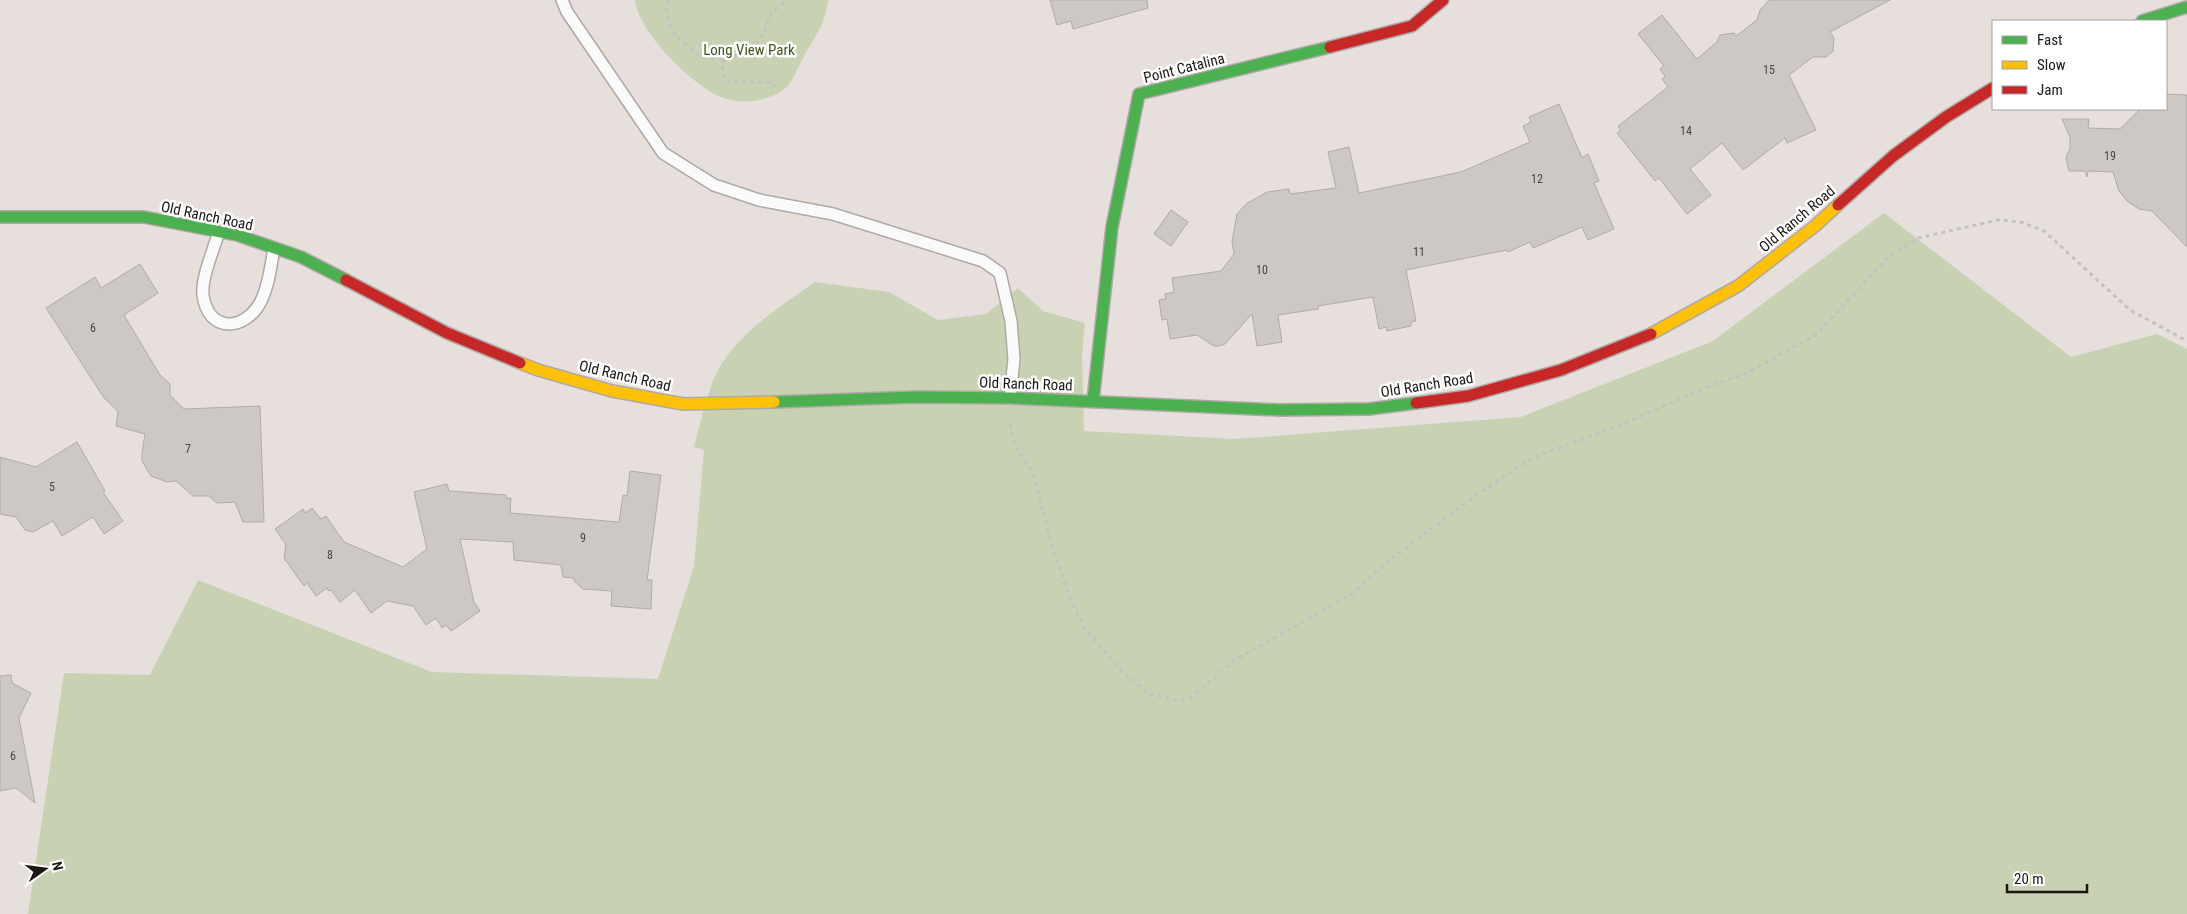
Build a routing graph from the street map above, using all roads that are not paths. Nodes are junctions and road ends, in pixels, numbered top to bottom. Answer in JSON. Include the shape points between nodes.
{"nodes":[{"id":1,"x":562,"y":0,"type":"edge"},
{"id":2,"x":1442,"y":0,"type":"edge"},
{"id":3,"x":2187,"y":7,"type":"edge"},
{"id":4,"x":2145,"y":20,"type":"edge"},
{"id":5,"x":1992,"y":89,"type":"edge"},
{"id":6,"x":0,"y":217,"type":"edge"},
{"id":7,"x":219,"y":231,"type":"junction"},
{"id":8,"x":274,"y":248,"type":"junction"},
{"id":9,"x":1010,"y":398,"type":"junction"},
{"id":10,"x":1093,"y":402,"type":"junction"}],
"edges":[{"from":1,"to":9,"type":"lane","via":[[663,153],[714,185],[759,200],[833,214],[983,261],[1000,273],[1011,322],[1014,359]]},
{"from":2,"to":10,"type":"street","name":"Point Catalina","via":[[1412,26],[1139,94],[1112,227]]},
{"from":3,"to":4,"type":"street"},
{"from":5,"to":10,"type":"street","name":"Old Ranch Road","via":[[1893,156],[1815,226],[1738,286],[1651,334],[1561,370],[1468,396],[1369,409],[1280,410]]},
{"from":6,"to":7,"type":"street","name":"Old Ranch Road","via":[[144,217]]},
{"from":7,"to":8,"type":"street","name":"Old Ranch Road"},
{"from":7,"to":8,"type":"lane","via":[[203,296],[219,324],[237,323],[254,312],[261,300]]},
{"from":8,"to":9,"type":"street","name":"Old Ranch Road","via":[[309,261],[447,333],[538,370],[612,390],[683,404],[917,397]]},
{"from":9,"to":10,"type":"street","name":"Old Ranch Road"}]}
